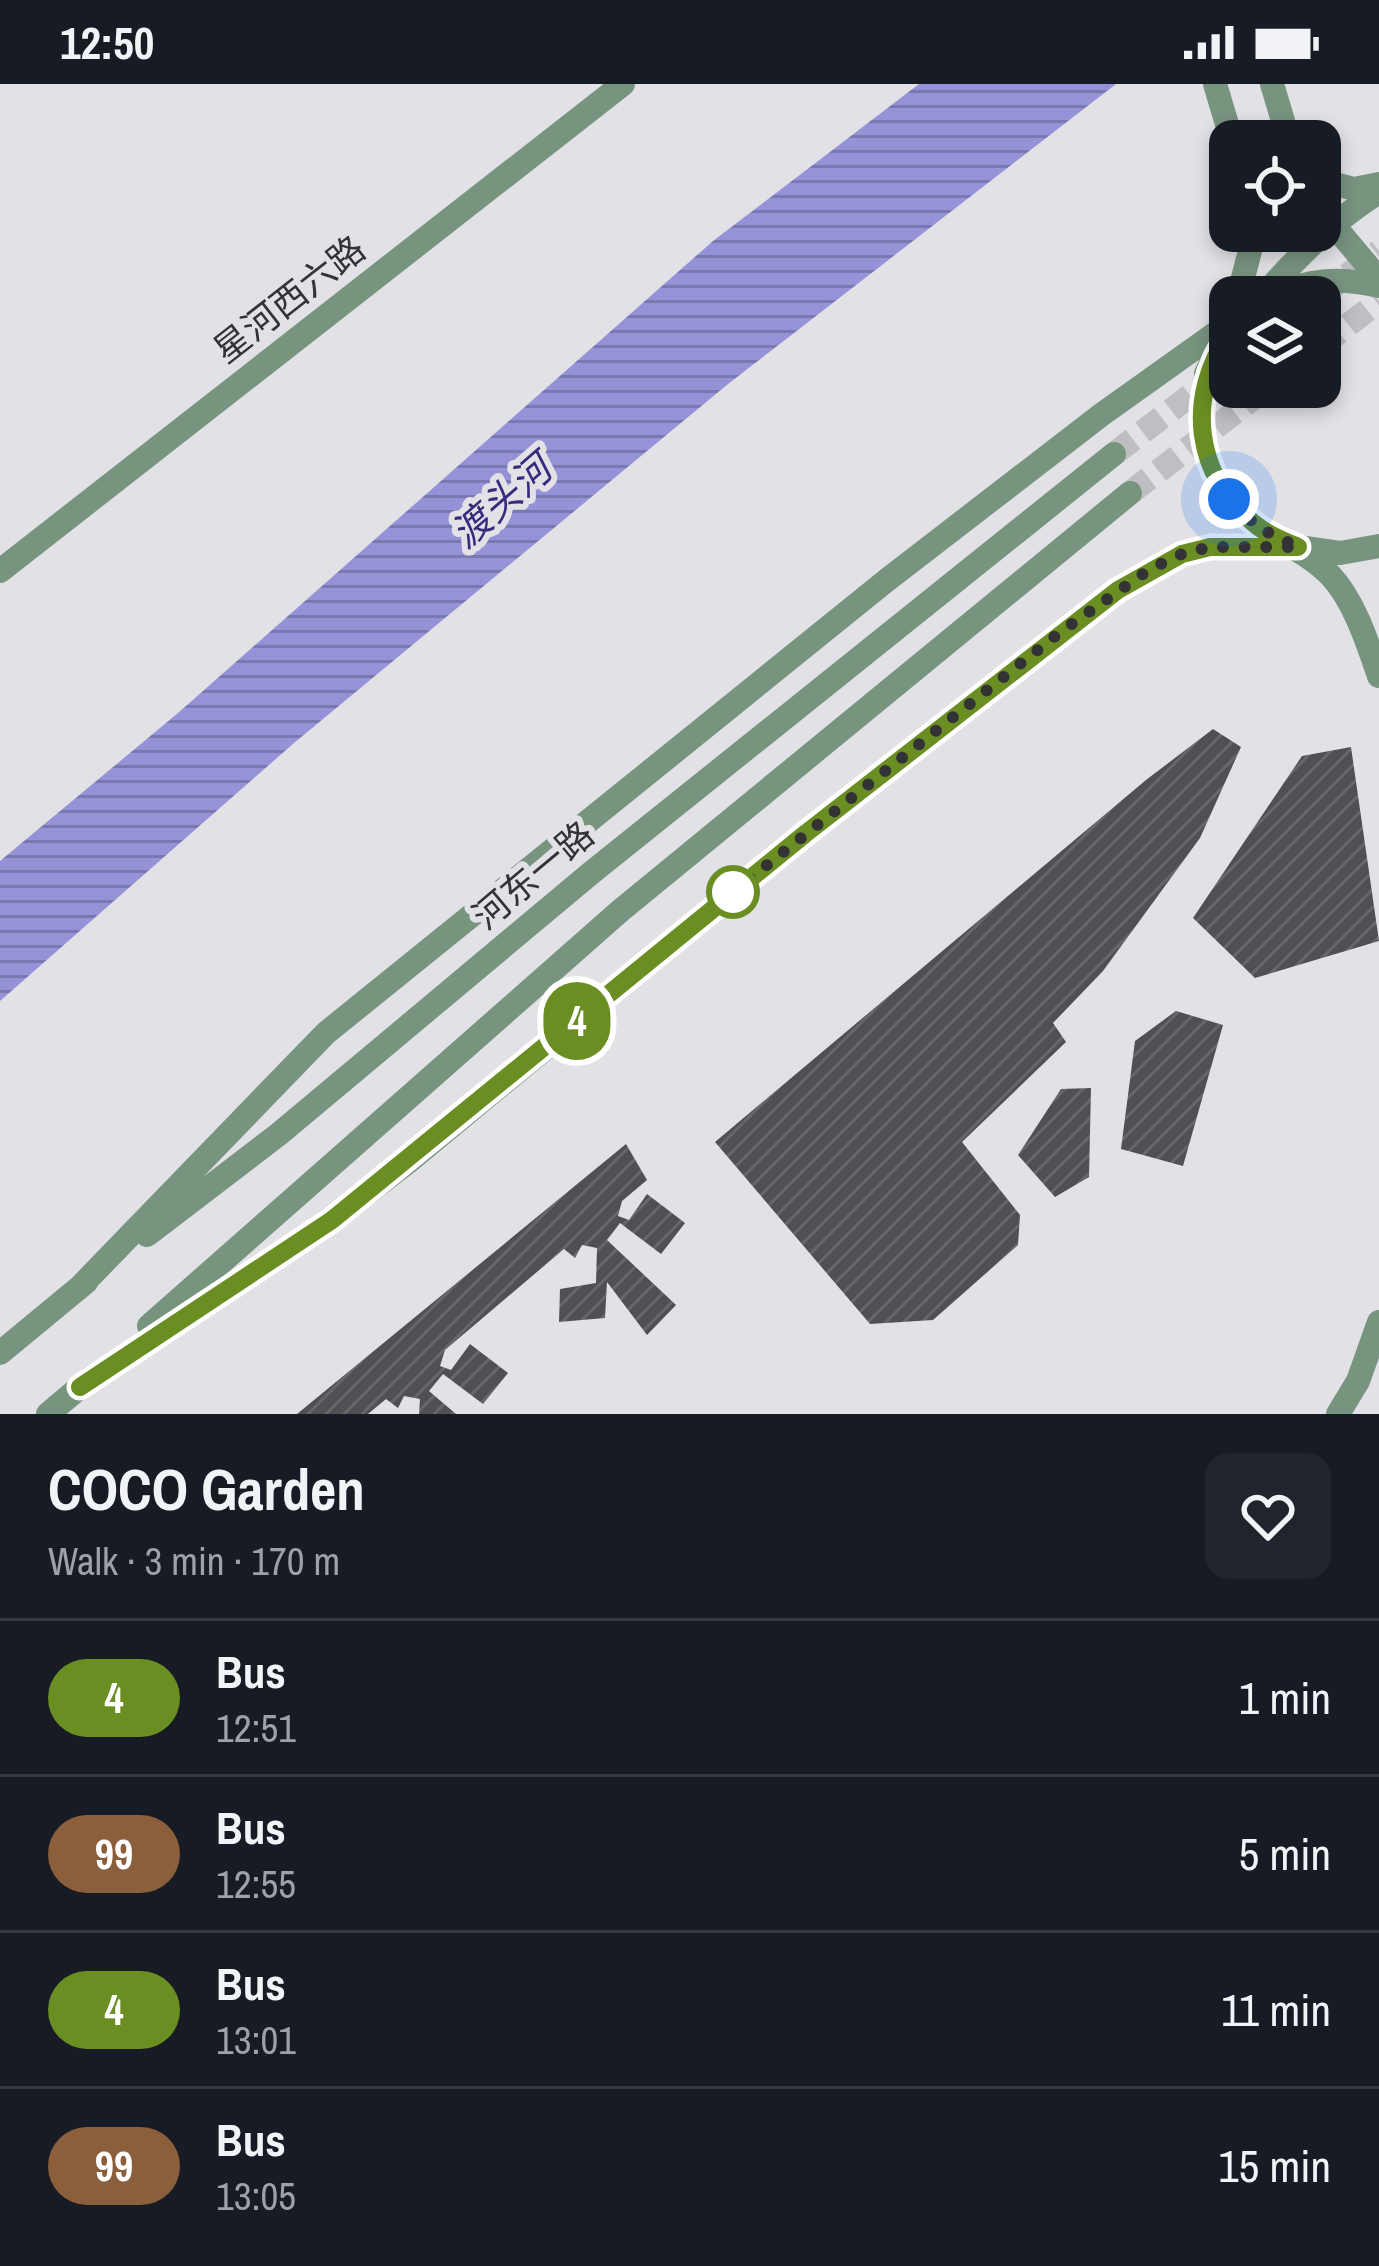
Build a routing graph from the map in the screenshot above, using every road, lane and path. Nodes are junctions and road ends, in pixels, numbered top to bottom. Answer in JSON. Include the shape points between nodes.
{"nodes":[{"id":1,"x":623,"y":84,"type":"edge"},
{"id":2,"x":1215,"y":84,"type":"edge"},
{"id":3,"x":1272,"y":84,"type":"edge"},
{"id":4,"x":1226,"y":120,"type":"edge"},
{"id":5,"x":1282,"y":120,"type":"edge"},
{"id":6,"x":1341,"y":186,"type":"edge"},
{"id":7,"x":1379,"y":188,"type":"edge"},
{"id":8,"x":1341,"y":209,"type":"edge"},
{"id":9,"x":1341,"y":235,"type":"edge"},
{"id":10,"x":1302,"y":252,"type":"edge"},
{"id":11,"x":1283,"y":276,"type":"edge"},
{"id":12,"x":1341,"y":278,"type":"edge"},
{"id":13,"x":1379,"y":282,"type":"edge"},
{"id":14,"x":1209,"y":339,"type":"edge"},
{"id":15,"x":1209,"y":370,"type":"edge"},
{"id":16,"x":1114,"y":454,"type":"tunnel mouth"},
{"id":17,"x":1130,"y":493,"type":"tunnel mouth"},
{"id":18,"x":1379,"y":546,"type":"edge"},
{"id":19,"x":1298,"y":547,"type":"junction"},
{"id":20,"x":0,"y":571,"type":"edge"},
{"id":21,"x":1379,"y":676,"type":"edge"},
{"id":22,"x":78,"y":1289,"type":"junction"},
{"id":23,"x":1379,"y":1322,"type":"edge"},
{"id":24,"x":0,"y":1353,"type":"edge"},
{"id":25,"x":80,"y":1387,"type":"junction"},
{"id":26,"x":48,"y":1414,"type":"edge"},
{"id":27,"x":1338,"y":1414,"type":"edge"}],
"edges":[{"from":1,"to":20,"type":"street","name":"星河西六路"},
{"from":2,"to":4,"type":"street"},
{"from":3,"to":5,"type":"street"},
{"from":6,"to":7,"type":"street"},
{"from":7,"to":8,"type":"street"},
{"from":9,"to":13,"type":"street"},
{"from":10,"to":11,"type":"street"},
{"from":12,"to":13,"type":"street"},
{"from":14,"to":22,"type":"street","via":[[886,580],[326,1033]]},
{"from":15,"to":19,"type":"street","via":[[1200,417],[1208,460],[1244,514]]},
{"from":16,"to":22,"type":"street","name":"河东一路"},
{"from":17,"to":25,"type":"street","via":[[620,911]]},
{"from":18,"to":19,"type":"street","via":[[1340,553]]},
{"from":19,"to":21,"type":"street","via":[[1334,578]]},
{"from":19,"to":25,"type":"street","via":[[1210,547],[1118,590],[332,1220]]},
{"from":22,"to":24,"type":"street","name":"河东一路"},
{"from":23,"to":27,"type":"street"},
{"from":25,"to":26,"type":"street"}]}
